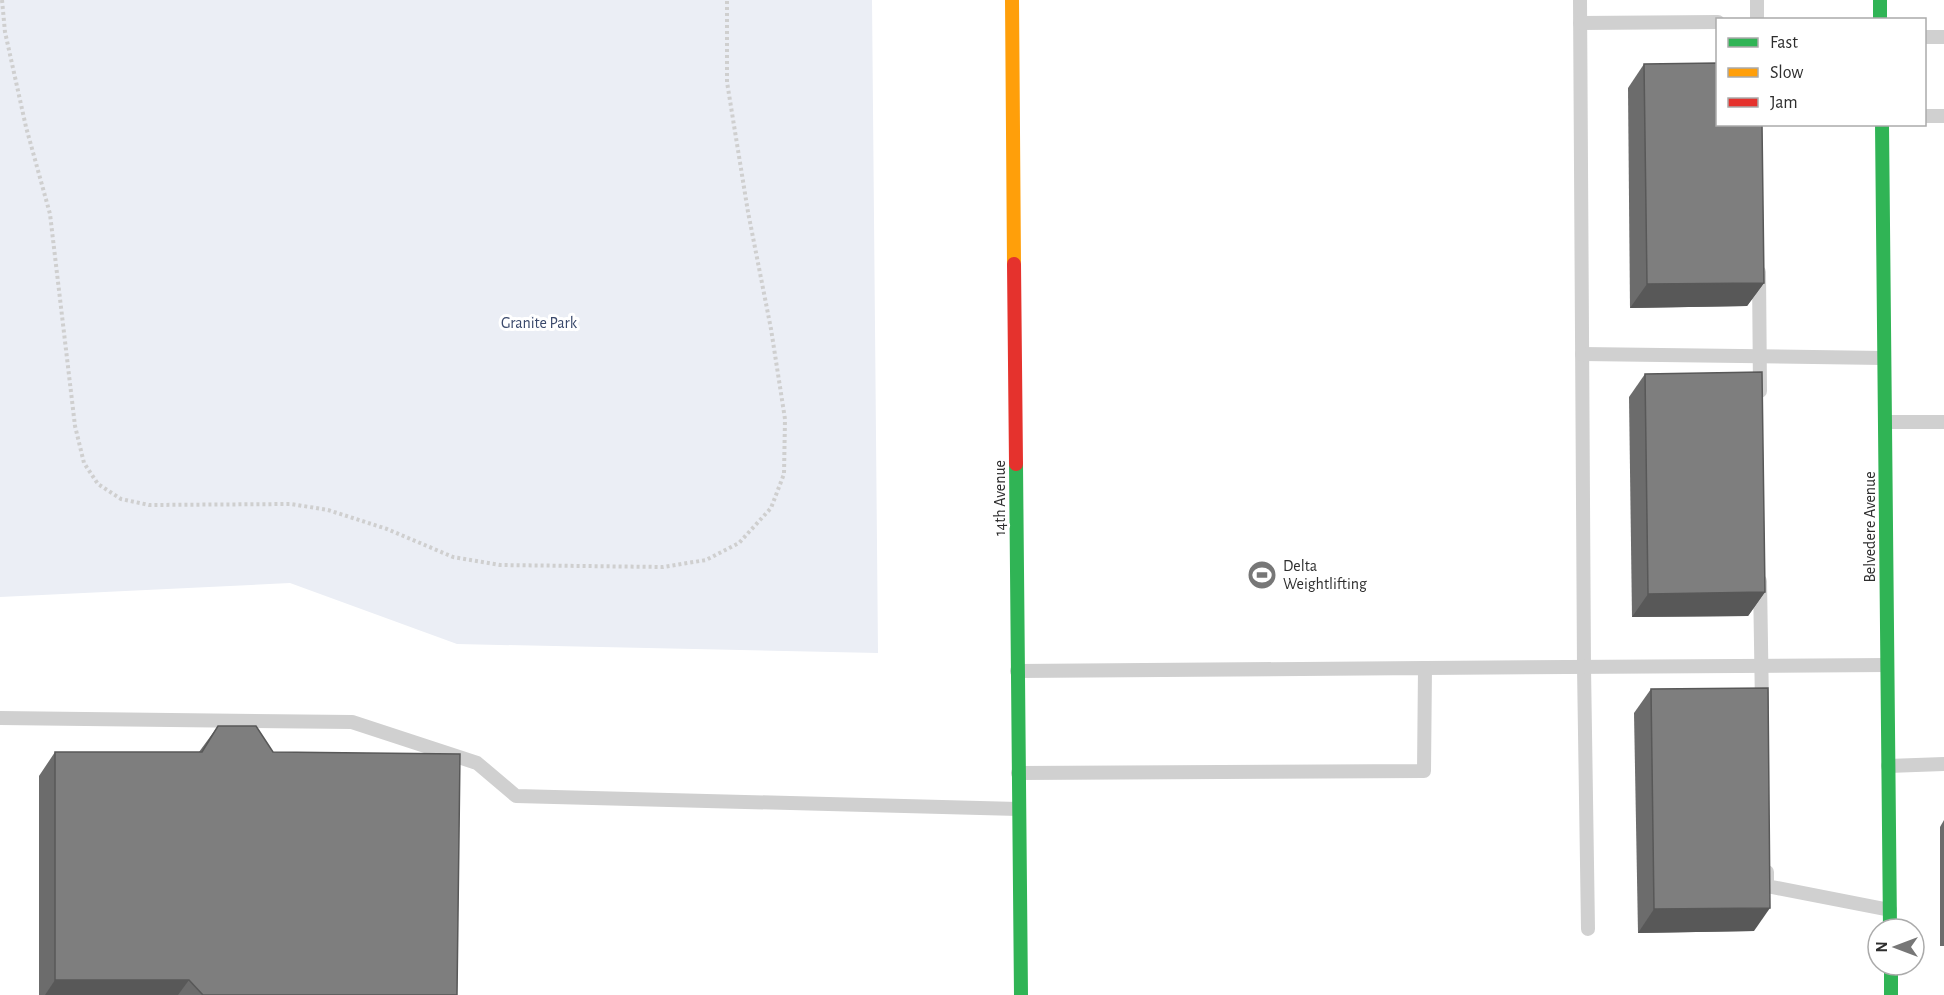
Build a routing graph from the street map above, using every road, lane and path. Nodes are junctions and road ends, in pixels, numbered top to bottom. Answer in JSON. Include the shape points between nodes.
{"nodes":[{"id":1,"x":2,"y":0,"type":"edge"},
{"id":2,"x":727,"y":0,"type":"edge"},
{"id":3,"x":1012,"y":0,"type":"edge"},
{"id":4,"x":1580,"y":0,"type":"edge"},
{"id":5,"x":1757,"y":0,"type":"edge"},
{"id":6,"x":1880,"y":0,"type":"edge"},
{"id":7,"x":1757,"y":18,"type":"edge"},
{"id":8,"x":1880,"y":18,"type":"edge"},
{"id":9,"x":1716,"y":22,"type":"edge"},
{"id":10,"x":1580,"y":23,"type":"junction"},
{"id":11,"x":1926,"y":37,"type":"edge"},
{"id":12,"x":1944,"y":37,"type":"edge"},
{"id":13,"x":1926,"y":116,"type":"edge"},
{"id":14,"x":1944,"y":116,"type":"edge"},
{"id":15,"x":1882,"y":126,"type":"edge"},
{"id":16,"x":1759,"y":264,"type":"edge"},
{"id":17,"x":1582,"y":354,"type":"junction"},
{"id":18,"x":1760,"y":356,"type":"junction"},
{"id":19,"x":1884,"y":358,"type":"junction"},
{"id":20,"x":1760,"y":404,"type":"edge"},
{"id":21,"x":1944,"y":422,"type":"edge"},
{"id":22,"x":1886,"y":423,"type":"junction"},
{"id":23,"x":1760,"y":570,"type":"edge"},
{"id":24,"x":1761,"y":665,"type":"junction"},
{"id":25,"x":1887,"y":665,"type":"junction"},
{"id":26,"x":1584,"y":667,"type":"junction"},
{"id":27,"x":1425,"y":668,"type":"junction"},
{"id":28,"x":1017,"y":671,"type":"junction"},
{"id":29,"x":0,"y":718,"type":"edge"},
{"id":30,"x":1762,"y":723,"type":"edge"},
{"id":31,"x":1944,"y":764,"type":"edge"},
{"id":32,"x":1888,"y":766,"type":"junction"},
{"id":33,"x":1018,"y":773,"type":"junction"},
{"id":34,"x":1019,"y":809,"type":"junction"},
{"id":35,"x":1766,"y":862,"type":"edge"},
{"id":36,"x":1890,"y":910,"type":"junction"},
{"id":37,"x":1890,"y":917,"type":"edge"},
{"id":38,"x":1588,"y":929,"type":"dead end"},
{"id":39,"x":1891,"y":977,"type":"edge"},
{"id":40,"x":1021,"y":995,"type":"edge"},
{"id":41,"x":1891,"y":995,"type":"edge"}],
"edges":[{"from":1,"to":2,"type":"path","via":[[5,32],[50,214],[75,426],[84,463],[98,484],[122,499],[149,505],[291,504],[328,510],[453,557],[500,565],[663,567],[706,560],[739,543],[771,508],[784,474],[785,419],[728,82]]},
{"from":3,"to":28,"type":"street","name":"14th Avenue"},
{"from":4,"to":10,"type":"lane"},
{"from":5,"to":7,"type":"lane"},
{"from":6,"to":8,"type":"street"},
{"from":9,"to":10,"type":"lane"},
{"from":10,"to":17,"type":"lane"},
{"from":11,"to":12,"type":"lane"},
{"from":13,"to":14,"type":"lane"},
{"from":15,"to":19,"type":"street","name":"Belvedere Avenue"},
{"from":16,"to":18,"type":"lane"},
{"from":17,"to":18,"type":"lane"},
{"from":17,"to":26,"type":"lane"},
{"from":18,"to":19,"type":"lane"},
{"from":18,"to":20,"type":"lane"},
{"from":19,"to":22,"type":"street","name":"Belvedere Avenue"},
{"from":21,"to":22,"type":"lane"},
{"from":22,"to":25,"type":"street","name":"Belvedere Avenue"},
{"from":23,"to":24,"type":"lane"},
{"from":24,"to":25,"type":"lane"},
{"from":24,"to":26,"type":"lane"},
{"from":24,"to":30,"type":"lane"},
{"from":25,"to":32,"type":"street","name":"Belvedere Avenue"},
{"from":26,"to":27,"type":"lane"},
{"from":26,"to":38,"type":"lane"},
{"from":27,"to":28,"type":"lane"},
{"from":27,"to":33,"type":"lane","via":[[1424,771]]},
{"from":28,"to":33,"type":"street","name":"14th Avenue"},
{"from":29,"to":34,"type":"lane","via":[[352,722],[477,763],[516,796]]},
{"from":31,"to":32,"type":"lane"},
{"from":32,"to":36,"type":"street","name":"Belvedere Avenue"},
{"from":33,"to":34,"type":"street","name":"14th Avenue"},
{"from":34,"to":40,"type":"street","name":"14th Avenue"},
{"from":35,"to":36,"type":"lane","via":[[1767,886]]},
{"from":36,"to":37,"type":"street","name":"Belvedere Avenue"},
{"from":39,"to":41,"type":"street"}]}
